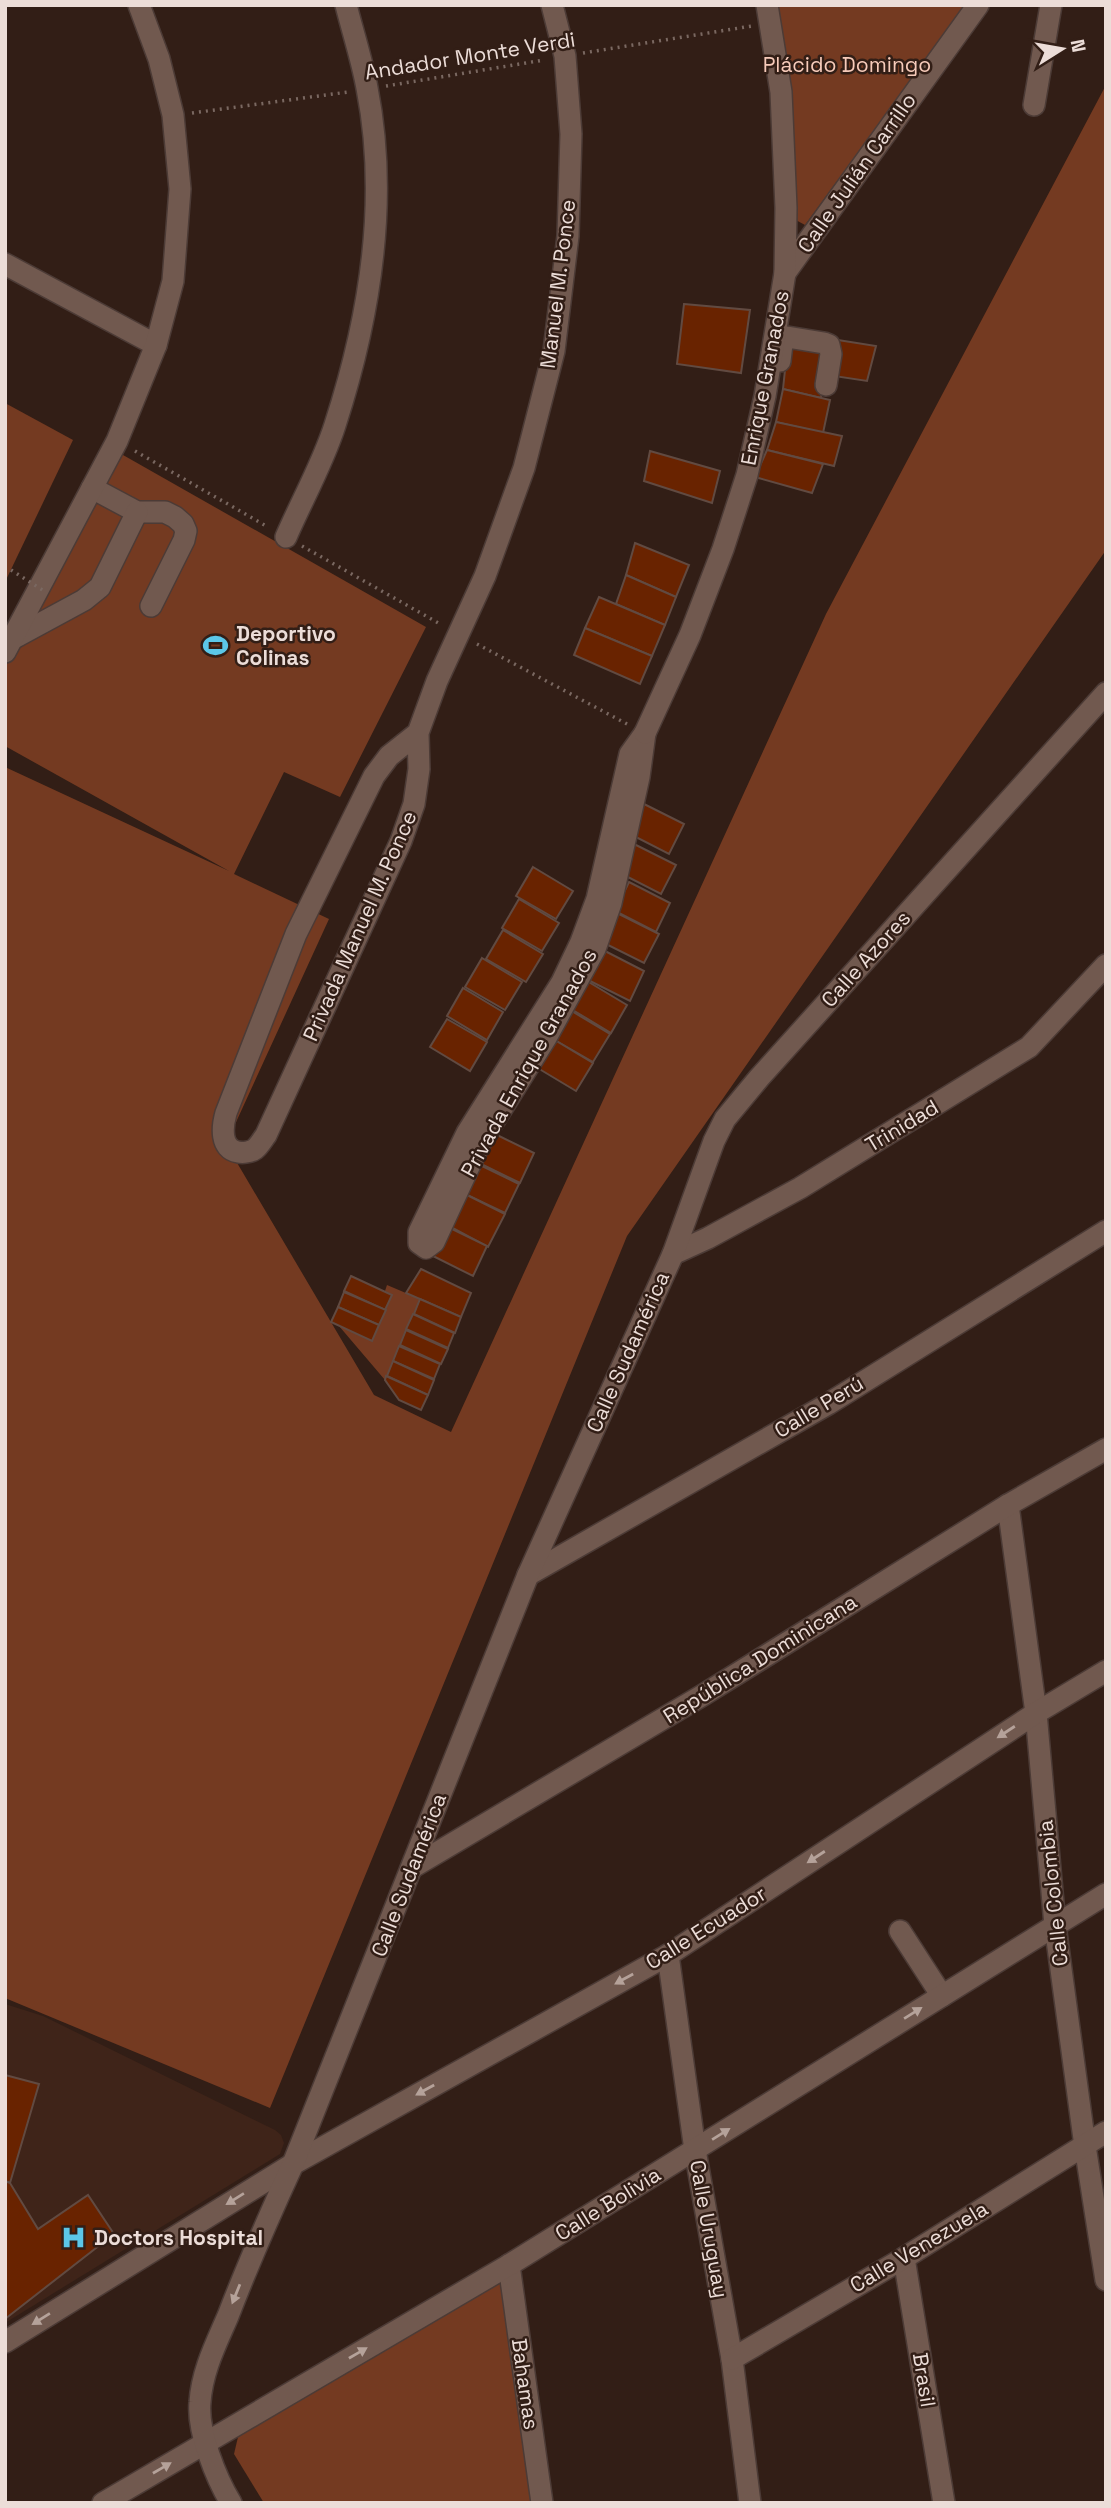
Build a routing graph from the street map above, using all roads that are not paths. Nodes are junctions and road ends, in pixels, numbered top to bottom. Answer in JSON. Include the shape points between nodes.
{"nodes":[{"id":1,"x":139,"y":5,"type":"edge"},
{"id":2,"x":346,"y":5,"type":"edge"},
{"id":3,"x":552,"y":5,"type":"edge"},
{"id":4,"x":978,"y":5,"type":"edge"},
{"id":5,"x":1051,"y":5,"type":"edge"},
{"id":6,"x":769,"y":14,"type":"edge"},
{"id":7,"x":1034,"y":105,"type":"dead end"},
{"id":8,"x":5,"y":264,"type":"edge"},
{"id":9,"x":785,"y":273,"type":"junction"},
{"id":10,"x":156,"y":345,"type":"junction"},
{"id":11,"x":826,"y":385,"type":"dead end"},
{"id":12,"x":765,"y":396,"type":"junction"},
{"id":13,"x":92,"y":488,"type":"junction"},
{"id":14,"x":137,"y":512,"type":"junction"},
{"id":15,"x":286,"y":537,"type":"road end"},
{"id":16,"x":151,"y":606,"type":"dead end"},
{"id":17,"x":459,"y":634,"type":"joint"},
{"id":18,"x":8,"y":645,"type":"edge"},
{"id":19,"x":1106,"y":694,"type":"edge"},
{"id":20,"x":418,"y":733,"type":"junction"},
{"id":21,"x":645,"y":733,"type":"junction"},
{"id":22,"x":1106,"y":965,"type":"edge"},
{"id":23,"x":1106,"y":1231,"type":"edge"},
{"id":24,"x":673,"y":1254,"type":"junction"},
{"id":25,"x":1106,"y":1449,"type":"edge"},
{"id":26,"x":1008,"y":1505,"type":"junction"},
{"id":27,"x":528,"y":1575,"type":"junction"},
{"id":28,"x":1106,"y":1671,"type":"edge"},
{"id":29,"x":1036,"y":1713,"type":"junction"},
{"id":30,"x":413,"y":1867,"type":"junction"},
{"id":31,"x":1106,"y":1894,"type":"edge"},
{"id":32,"x":1055,"y":1925,"type":"junction"},
{"id":33,"x":900,"y":1931,"type":"dead end"},
{"id":34,"x":668,"y":1955,"type":"junction"},
{"id":35,"x":942,"y":1996,"type":"junction"},
{"id":36,"x":1106,"y":2132,"type":"edge"},
{"id":37,"x":1085,"y":2146,"type":"junction"},
{"id":38,"x":695,"y":2150,"type":"junction"},
{"id":39,"x":293,"y":2164,"type":"junction"},
{"id":40,"x":904,"y":2258,"type":"junction"},
{"id":41,"x":509,"y":2265,"type":"junction"},
{"id":42,"x":1106,"y":2280,"type":"edge"},
{"id":43,"x":5,"y":2342,"type":"edge"},
{"id":44,"x":732,"y":2359,"type":"junction"},
{"id":45,"x":205,"y":2443,"type":"junction"},
{"id":46,"x":103,"y":2503,"type":"edge"},
{"id":47,"x":231,"y":2503,"type":"edge"},
{"id":48,"x":542,"y":2503,"type":"edge"},
{"id":49,"x":750,"y":2503,"type":"edge"},
{"id":50,"x":944,"y":2503,"type":"edge"}],
"edges":[{"from":1,"to":10,"type":"street","via":[[173,115],[180,189],[173,281]]},
{"from":2,"to":15,"type":"street","via":[[368,89],[376,161],[374,258],[359,341],[335,427]]},
{"from":3,"to":17,"type":"street","name":"Manuel M. Ponce","via":[[565,56],[571,134],[568,223],[554,351],[524,468]]},
{"from":4,"to":9,"type":"street","name":"Calle Julián Carrillo"},
{"from":5,"to":7,"type":"street"},
{"from":6,"to":9,"type":"street","name":"Enrique Granados","via":[[781,92]]},
{"from":8,"to":10,"type":"street"},
{"from":9,"to":12,"type":"street","name":"Enrique Granados"},
{"from":10,"to":13,"type":"street","via":[[117,441]]},
{"from":11,"to":12,"type":"street","via":[[829,345],[787,337],[782,344],[776,392]]},
{"from":12,"to":21,"type":"street","name":"Enrique Granados","via":[[747,475],[723,549]]},
{"from":13,"to":14,"type":"street"},
{"from":13,"to":18,"type":"street"},
{"from":14,"to":16,"type":"street","via":[[165,512],[186,531]]},
{"from":14,"to":18,"type":"street","via":[[100,587]]},
{"from":17,"to":20,"type":"street","name":"Privada Manuel M. Ponce"},
{"from":19,"to":24,"type":"street","name":"Calle Azores","via":[[725,1119]]},
{"from":20,"to":20,"type":"street","name":"Privada Manuel M. Ponce","via":[[414,804],[401,841],[266,1135],[256,1149],[231,1150],[222,1126],[296,934],[374,776],[389,756]]},
{"from":21,"to":21,"type":"street","name":"Privada Enrique Granados","via":[[630,754],[597,900],[581,942],[562,982],[467,1133],[419,1232],[419,1243],[426,1248],[434,1242],[479,1145],[546,1038],[594,949],[611,903]]},
{"from":22,"to":24,"type":"street","name":"Trinidad","via":[[1029,1047],[800,1188]]},
{"from":23,"to":27,"type":"street","name":"Calle Perú","via":[[828,1404]]},
{"from":24,"to":27,"type":"street","name":"Calle Sudamérica"},
{"from":25,"to":26,"type":"street","name":"República Dominicana"},
{"from":26,"to":29,"type":"street","name":"Calle Colombia"},
{"from":26,"to":30,"type":"street","name":"República Dominicana","via":[[703,1695]]},
{"from":27,"to":30,"type":"street","name":"Calle Sudamérica"},
{"from":28,"to":29,"type":"street","name":"Calle Ecuador"},
{"from":29,"to":32,"type":"street","name":"Calle Colombia"},
{"from":29,"to":34,"type":"street","name":"Calle Ecuador","one_way":true},
{"from":30,"to":39,"type":"street","name":"Calle Sudamérica"},
{"from":31,"to":32,"type":"street","name":"Calle Bolivia"},
{"from":32,"to":35,"type":"street","name":"Calle Bolivia"},
{"from":32,"to":37,"type":"street","name":"Calle Colombia"},
{"from":33,"to":35,"type":"street"},
{"from":34,"to":38,"type":"street","name":"Calle Uruguay"},
{"from":34,"to":39,"type":"street","name":"Calle Ecuador","one_way":true},
{"from":38,"to":35,"type":"street","name":"Calle Bolivia","one_way":true},
{"from":36,"to":37,"type":"street","name":"Calle Venezuela"},
{"from":37,"to":40,"type":"street","name":"Calle Venezuela"},
{"from":37,"to":42,"type":"street","name":"Calle Colombia"},
{"from":38,"to":41,"type":"street","name":"Calle Bolivia"},
{"from":38,"to":44,"type":"street","name":"Calle Uruguay"},
{"from":39,"to":43,"type":"street","name":"Calle Ecuador","one_way":true},
{"from":39,"to":45,"type":"street","name":"Calle Sudamérica","one_way":true,"via":[[207,2366],[200,2404]]},
{"from":40,"to":44,"type":"street","name":"Calle Venezuela"},
{"from":40,"to":50,"type":"street","name":"Brasil"},
{"from":45,"to":41,"type":"street","name":"Calle Bolivia","one_way":true},
{"from":41,"to":48,"type":"street","name":"Bahamas"},
{"from":44,"to":49,"type":"street","name":"Calle Uruguay"},
{"from":46,"to":45,"type":"street","name":"Calle Bolivia","one_way":true},
{"from":45,"to":47,"type":"street","name":"Calle Sudamérica"}]}
